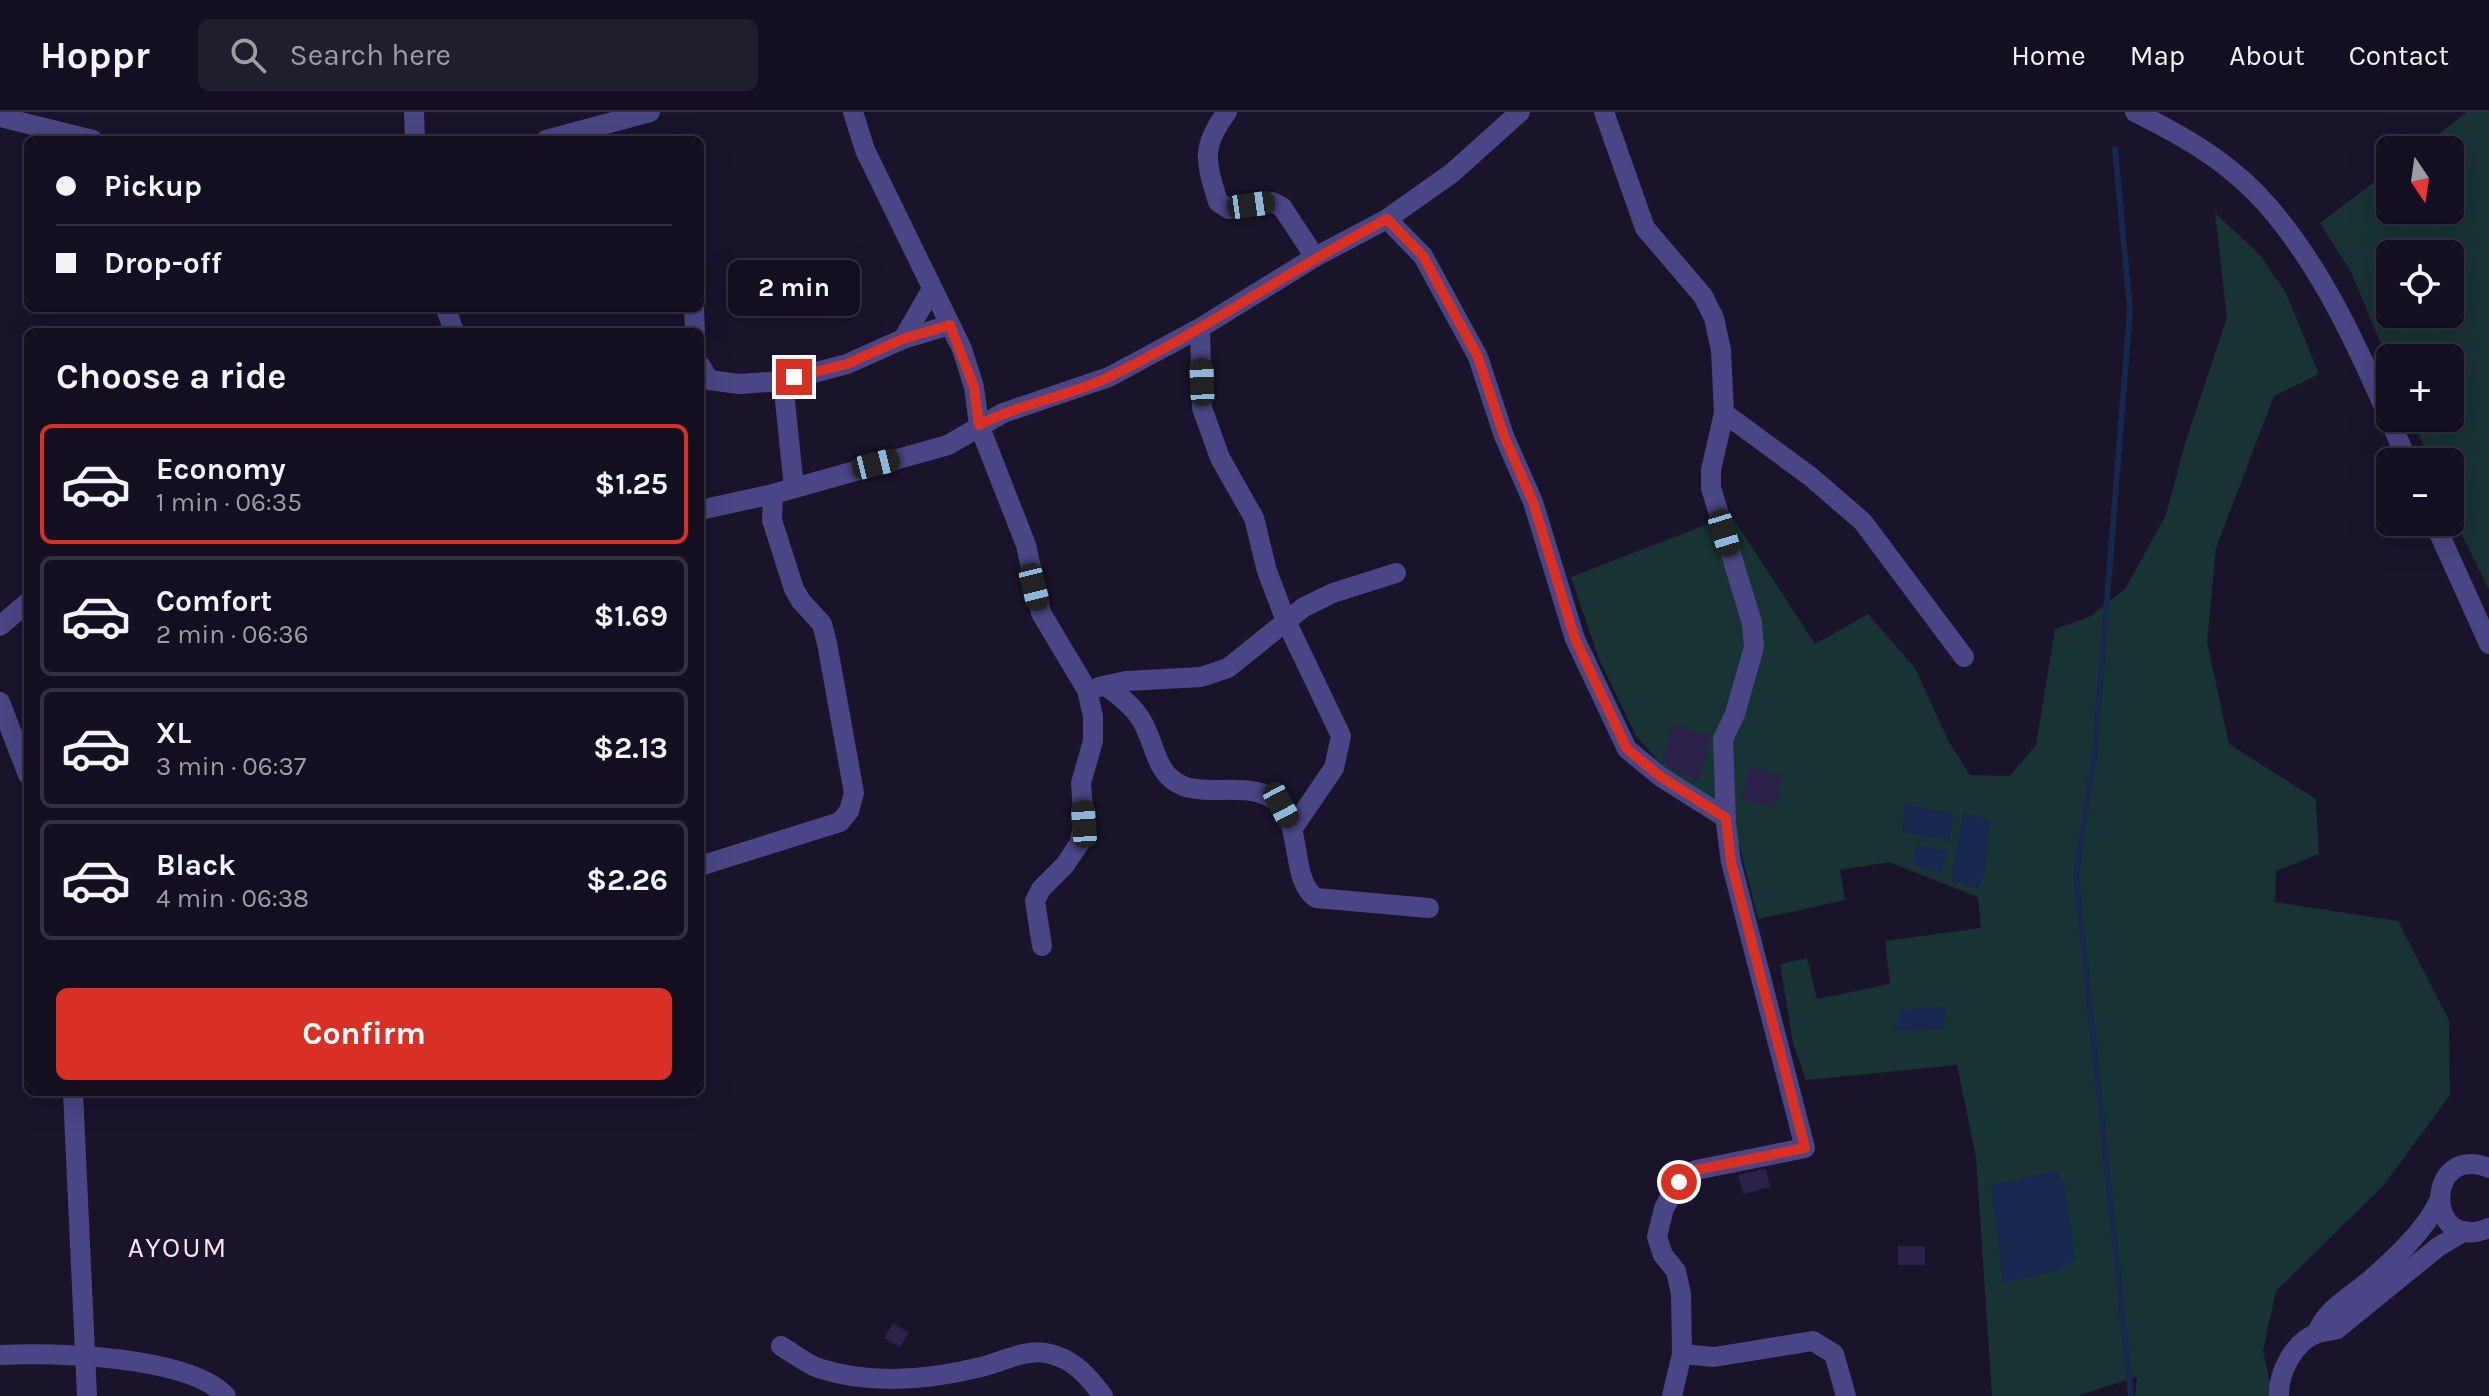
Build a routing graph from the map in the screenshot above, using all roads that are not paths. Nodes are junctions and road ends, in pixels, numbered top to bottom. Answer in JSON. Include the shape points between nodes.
{"nodes":[{"id":1,"x":414,"y":112,"type":"edge"},
{"id":2,"x":650,"y":112,"type":"edge"},
{"id":3,"x":853,"y":112,"type":"edge"},
{"id":4,"x":1227,"y":112,"type":"edge"},
{"id":5,"x":1520,"y":112,"type":"edge"},
{"id":6,"x":1604,"y":112,"type":"edge"},
{"id":7,"x":2135,"y":112,"type":"edge"},
{"id":8,"x":0,"y":117,"type":"edge"},
{"id":9,"x":604,"y":133,"type":"edge"},
{"id":10,"x":77,"y":136,"type":"edge"},
{"id":11,"x":415,"y":136,"type":"edge"},
{"id":12,"x":579,"y":136,"type":"edge"},
{"id":13,"x":1387,"y":219,"type":"junction"},
{"id":14,"x":1315,"y":257,"type":"junction"},
{"id":15,"x":932,"y":289,"type":"junction"},
{"id":16,"x":950,"y":325,"type":"junction"},
{"id":17,"x":1200,"y":328,"type":"junction"},
{"id":18,"x":903,"y":339,"type":"junction"},
{"id":19,"x":704,"y":372,"type":"edge"},
{"id":20,"x":783,"y":381,"type":"junction"},
{"id":21,"x":1724,"y":413,"type":"junction"},
{"id":22,"x":979,"y":425,"type":"junction"},
{"id":23,"x":2402,"y":448,"type":"edge"},
{"id":24,"x":794,"y":488,"type":"junction"},
{"id":25,"x":773,"y":494,"type":"junction"},
{"id":26,"x":704,"y":509,"type":"edge"},
{"id":27,"x":2440,"y":536,"type":"edge"},
{"id":28,"x":1396,"y":573,"type":"dead end"},
{"id":29,"x":24,"y":605,"type":"edge"},
{"id":30,"x":1286,"y":621,"type":"junction"},
{"id":31,"x":0,"y":626,"type":"edge"},
{"id":32,"x":2489,"y":644,"type":"edge"},
{"id":33,"x":1964,"y":657,"type":"dead end"},
{"id":34,"x":1097,"y":688,"type":"junction"},
{"id":35,"x":0,"y":702,"type":"edge"},
{"id":36,"x":24,"y":765,"type":"edge"},
{"id":37,"x":1726,"y":818,"type":"junction"},
{"id":38,"x":1293,"y":828,"type":"junction"},
{"id":39,"x":704,"y":865,"type":"edge"},
{"id":40,"x":1429,"y":908,"type":"dead end"},
{"id":41,"x":1042,"y":946,"type":"dead end"},
{"id":42,"x":73,"y":1096,"type":"edge"},
{"id":43,"x":2486,"y":1165,"type":"edge"},
{"id":44,"x":2439,"y":1201,"type":"junction"},
{"id":45,"x":2479,"y":1233,"type":"edge"},
{"id":46,"x":2317,"y":1333,"type":"junction"},
{"id":47,"x":781,"y":1346,"type":"dead end"},
{"id":48,"x":1682,"y":1354,"type":"junction"},
{"id":49,"x":0,"y":1355,"type":"edge"},
{"id":50,"x":86,"y":1356,"type":"junction"},
{"id":51,"x":87,"y":1396,"type":"edge"},
{"id":52,"x":226,"y":1396,"type":"edge"},
{"id":53,"x":1103,"y":1396,"type":"edge"},
{"id":54,"x":1672,"y":1396,"type":"edge"},
{"id":55,"x":1846,"y":1396,"type":"edge"},
{"id":56,"x":2279,"y":1396,"type":"edge"}],
"edges":[{"from":1,"to":11,"type":"street"},
{"from":2,"to":9,"type":"street"},
{"from":3,"to":15,"type":"street","via":[[865,150]]},
{"from":4,"to":14,"type":"street","via":[[1206,151],[1218,202],[1229,209],[1272,202],[1282,207]]},
{"from":5,"to":13,"type":"street","via":[[1452,173]]},
{"from":6,"to":21,"type":"street","via":[[1645,228],[1703,296],[1714,318]]},
{"from":7,"to":23,"type":"street","via":[[2218,160],[2288,231],[2329,296]]},
{"from":8,"to":10,"type":"street"},
{"from":9,"to":12,"type":"street"},
{"from":13,"to":14,"type":"street"},
{"from":13,"to":37,"type":"street","via":[[1423,256],[1478,357],[1533,502],[1575,639],[1627,749]]},
{"from":14,"to":17,"type":"street"},
{"from":15,"to":16,"type":"street"},
{"from":15,"to":18,"type":"street"},
{"from":16,"to":18,"type":"street"},
{"from":16,"to":22,"type":"street","via":[[974,387]]},
{"from":17,"to":22,"type":"street","via":[[1109,377]]},
{"from":17,"to":30,"type":"street","via":[[1202,408],[1220,458],[1254,518]]},
{"from":18,"to":20,"type":"street","via":[[847,364]]},
{"from":19,"to":20,"type":"street","via":[[719,383]]},
{"from":20,"to":24,"type":"street"},
{"from":21,"to":33,"type":"street","via":[[1863,522]]},
{"from":21,"to":37,"type":"street","via":[[1711,488],[1752,623],[1754,647],[1723,739]]},
{"from":22,"to":24,"type":"street","via":[[948,445]]},
{"from":22,"to":34,"type":"street","via":[[1021,528],[1041,613]]},
{"from":24,"to":25,"type":"street"},
{"from":25,"to":26,"type":"street"},
{"from":25,"to":39,"type":"street","via":[[772,520],[794,589],[822,624],[854,793],[840,822]]},
{"from":27,"to":32,"type":"street"},
{"from":28,"to":30,"type":"street","via":[[1333,593]]},
{"from":29,"to":31,"type":"street"},
{"from":30,"to":34,"type":"street","via":[[1228,668],[1201,677]]},
{"from":30,"to":38,"type":"street","via":[[1341,736],[1334,768]]},
{"from":34,"to":38,"type":"street","via":[[1140,716],[1167,776],[1208,791],[1264,794],[1281,805]]},
{"from":34,"to":41,"type":"street","via":[[1093,741],[1081,783],[1084,824],[1079,844],[1035,901]]},
{"from":35,"to":36,"type":"street"},
{"from":37,"to":48,"type":"street","via":[[1731,862],[1805,1148],[1696,1170],[1679,1182],[1664,1208],[1657,1237],[1676,1271],[1681,1294]]},
{"from":38,"to":40,"type":"street","via":[[1303,880],[1316,898]]},
{"from":42,"to":50,"type":"street"},
{"from":43,"to":44,"type":"street","via":[[2470,1164],[2450,1172]]},
{"from":44,"to":45,"type":"street","via":[[2447,1221]]},
{"from":44,"to":46,"type":"street","via":[[2410,1241],[2325,1316]]},
{"from":45,"to":46,"type":"street","via":[[2438,1247],[2337,1329]]},
{"from":46,"to":56,"type":"street","via":[[2283,1367]]},
{"from":47,"to":53,"type":"street","via":[[815,1367],[890,1379],[935,1376],[1045,1353],[1072,1362]]},
{"from":48,"to":54,"type":"street"},
{"from":48,"to":55,"type":"street","via":[[1714,1357],[1813,1341],[1834,1354]]},
{"from":49,"to":50,"type":"street"},
{"from":50,"to":51,"type":"street"},
{"from":50,"to":52,"type":"street","via":[[159,1366],[215,1384]]}]}
